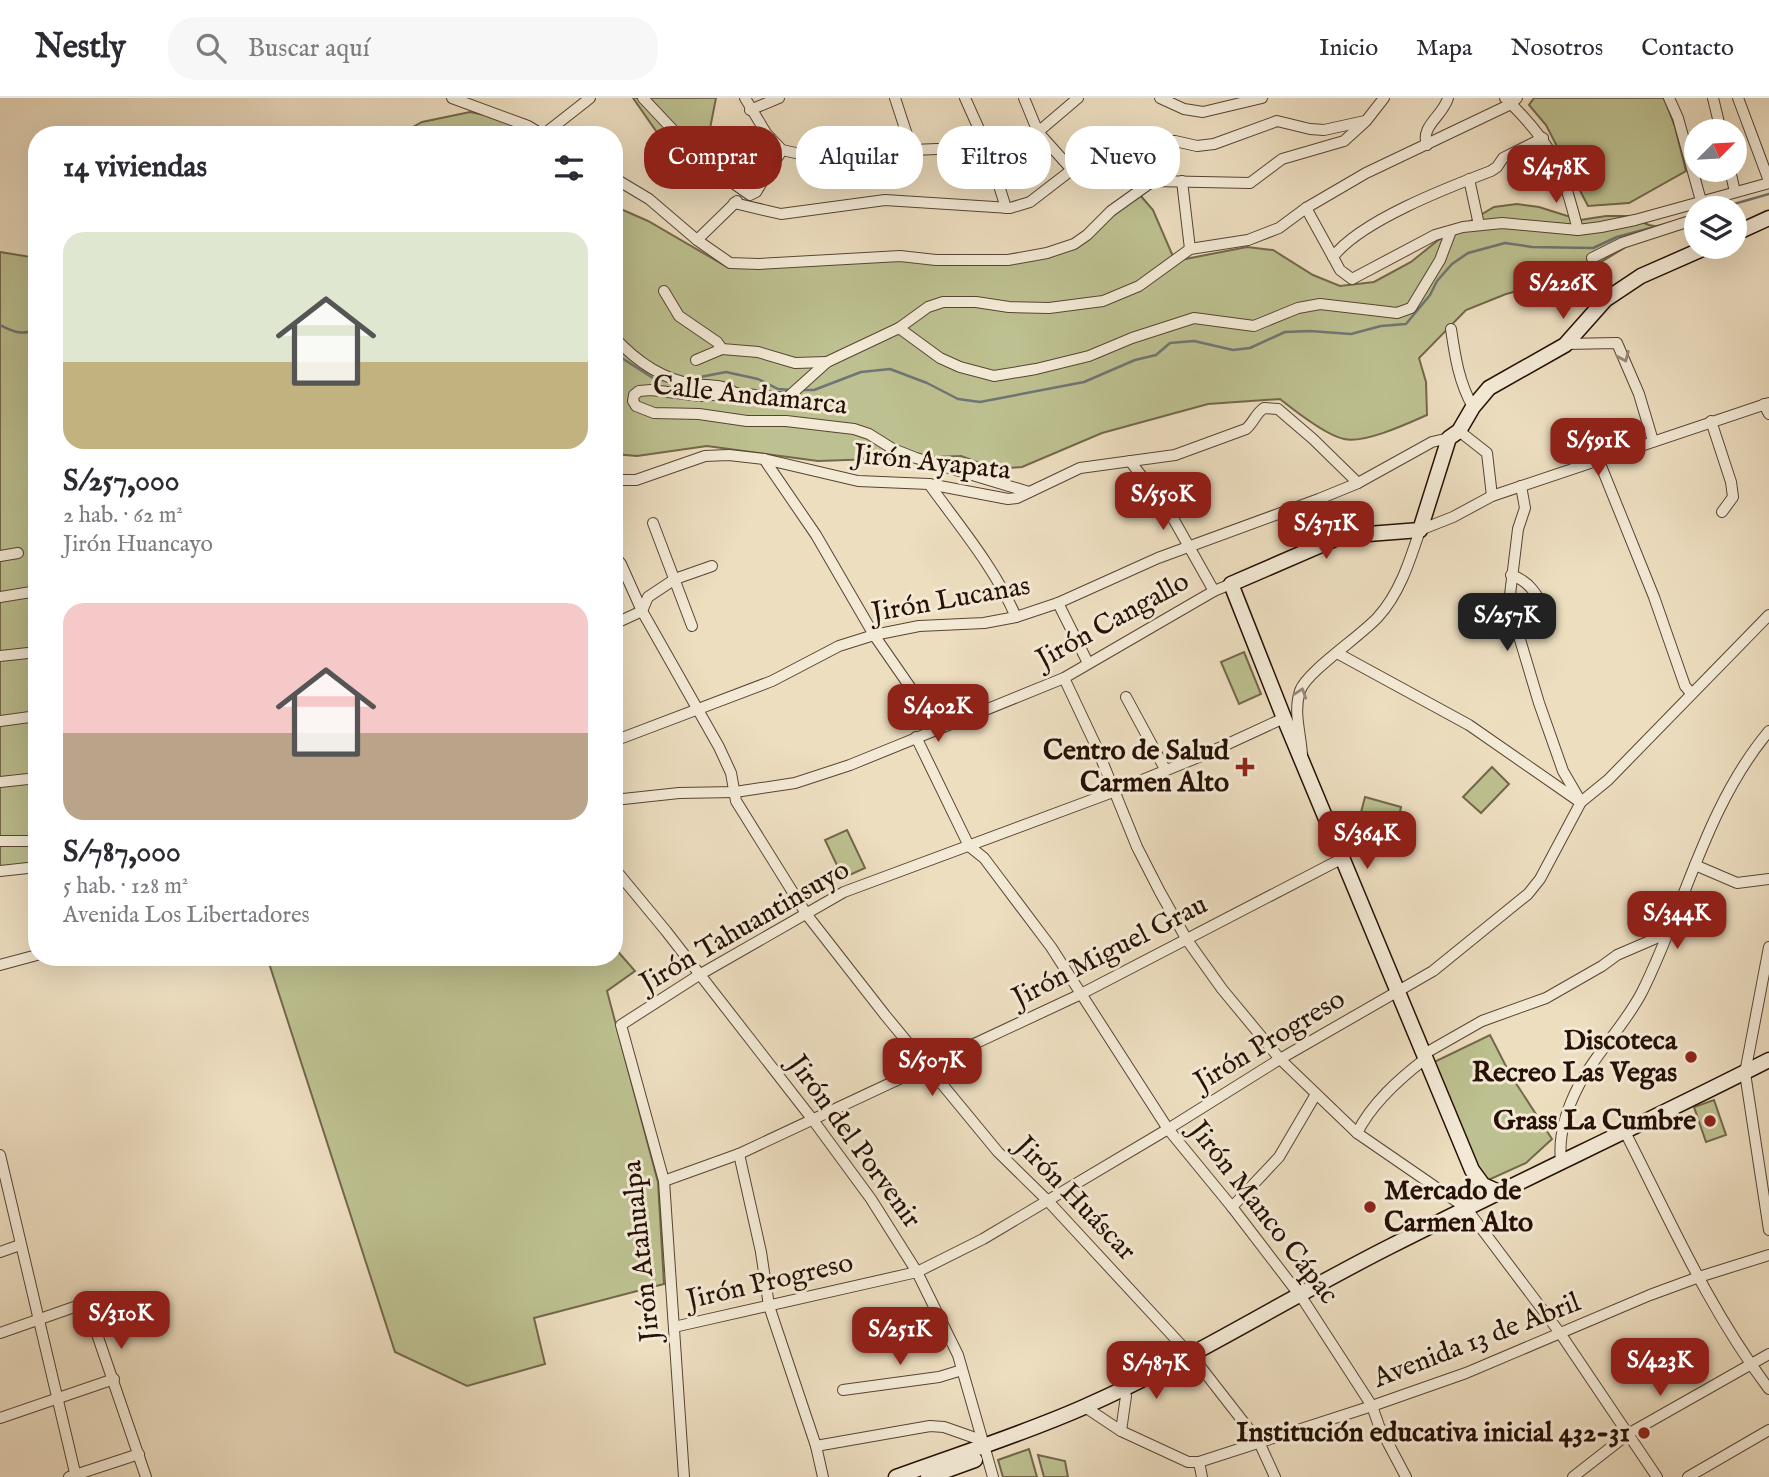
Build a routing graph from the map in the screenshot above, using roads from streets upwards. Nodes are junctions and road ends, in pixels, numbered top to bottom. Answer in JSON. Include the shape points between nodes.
{"nodes":[{"id":1,"x":452,"y":98,"type":"edge"},
{"id":2,"x":590,"y":98,"type":"edge"},
{"id":3,"x":643,"y":98,"type":"edge"},
{"id":4,"x":745,"y":98,"type":"edge"},
{"id":5,"x":779,"y":98,"type":"edge"},
{"id":6,"x":895,"y":98,"type":"edge"},
{"id":7,"x":965,"y":98,"type":"edge"},
{"id":8,"x":1024,"y":98,"type":"edge"},
{"id":9,"x":1078,"y":98,"type":"edge"},
{"id":10,"x":1160,"y":98,"type":"edge"},
{"id":11,"x":1262,"y":98,"type":"edge"},
{"id":12,"x":1384,"y":98,"type":"edge"},
{"id":13,"x":1448,"y":98,"type":"edge"},
{"id":14,"x":1669,"y":98,"type":"edge"},
{"id":15,"x":1713,"y":98,"type":"edge"},
{"id":16,"x":1738,"y":98,"type":"edge"},
{"id":17,"x":1511,"y":100,"type":"edge"},
{"id":18,"x":750,"y":110,"type":"junction"},
{"id":19,"x":1718,"y":119,"type":"edge"},
{"id":20,"x":1366,"y":121,"type":"junction"},
{"id":21,"x":528,"y":126,"type":"edge"},
{"id":22,"x":554,"y":126,"type":"edge"},
{"id":23,"x":762,"y":126,"type":"edge"},
{"id":24,"x":904,"y":126,"type":"edge"},
{"id":25,"x":978,"y":126,"type":"edge"},
{"id":26,"x":1036,"y":126,"type":"edge"},
{"id":27,"x":1045,"y":126,"type":"edge"},
{"id":28,"x":1543,"y":138,"type":"junction"},
{"id":29,"x":1180,"y":142,"type":"edge"},
{"id":30,"x":1427,"y":145,"type":"junction"},
{"id":31,"x":1051,"y":147,"type":"edge"},
{"id":32,"x":782,"y":150,"type":"edge"},
{"id":33,"x":796,"y":153,"type":"edge"},
{"id":34,"x":1065,"y":162,"type":"edge"},
{"id":35,"x":1065,"y":175,"type":"edge"},
{"id":36,"x":1469,"y":179,"type":"junction"},
{"id":37,"x":1182,"y":181,"type":"junction"},
{"id":38,"x":1733,"y":182,"type":"edge"},
{"id":39,"x":1769,"y":182,"type":"edge"},
{"id":40,"x":623,"y":183,"type":"edge"},
{"id":41,"x":758,"y":189,"type":"edge"},
{"id":42,"x":1000,"y":189,"type":"edge"},
{"id":43,"x":745,"y":192,"type":"junction"},
{"id":44,"x":1735,"y":192,"type":"junction"},
{"id":45,"x":1700,"y":196,"type":"edge"},
{"id":46,"x":1725,"y":196,"type":"edge"},
{"id":47,"x":734,"y":203,"type":"junction"},
{"id":48,"x":1006,"y":208,"type":"junction"},
{"id":49,"x":1306,"y":208,"type":"junction"},
{"id":50,"x":1684,"y":209,"type":"edge"},
{"id":51,"x":1769,"y":218,"type":"edge"},
{"id":52,"x":1684,"y":223,"type":"edge"},
{"id":53,"x":1479,"y":225,"type":"junction"},
{"id":54,"x":1747,"y":228,"type":"edge"},
{"id":55,"x":1578,"y":230,"type":"junction"},
{"id":56,"x":1451,"y":231,"type":"junction"},
{"id":57,"x":697,"y":240,"type":"junction"},
{"id":58,"x":1190,"y":249,"type":"junction"},
{"id":59,"x":1333,"y":257,"type":"junction"},
{"id":60,"x":1684,"y":257,"type":"edge"},
{"id":61,"x":1592,"y":258,"type":"dead end"},
{"id":62,"x":664,"y":291,"type":"dead end"},
{"id":63,"x":899,"y":328,"type":"junction"},
{"id":64,"x":1451,"y":329,"type":"dead end"},
{"id":65,"x":623,"y":345,"type":"edge"},
{"id":66,"x":1565,"y":345,"type":"junction"},
{"id":67,"x":722,"y":349,"type":"junction"},
{"id":68,"x":696,"y":360,"type":"dead end"},
{"id":69,"x":827,"y":362,"type":"junction"},
{"id":70,"x":735,"y":393,"type":"junction"},
{"id":71,"x":1473,"y":407,"type":"junction"},
{"id":72,"x":1767,"y":407,"type":"edge"},
{"id":73,"x":1711,"y":421,"type":"junction"},
{"id":74,"x":1454,"y":435,"type":"junction"},
{"id":75,"x":1653,"y":441,"type":"junction"},
{"id":76,"x":764,"y":459,"type":"junction"},
{"id":77,"x":1130,"y":461,"type":"junction"},
{"id":78,"x":1599,"y":461,"type":"junction"},
{"id":79,"x":623,"y":480,"type":"edge"},
{"id":80,"x":1358,"y":483,"type":"junction"},
{"id":81,"x":929,"y":484,"type":"junction"},
{"id":82,"x":1521,"y":486,"type":"junction"},
{"id":83,"x":1030,"y":492,"type":"junction"},
{"id":84,"x":1492,"y":496,"type":"junction"},
{"id":85,"x":1722,"y":512,"type":"dead end"},
{"id":86,"x":653,"y":523,"type":"dead end"},
{"id":87,"x":1420,"y":530,"type":"junction"},
{"id":88,"x":1189,"y":546,"type":"junction"},
{"id":89,"x":18,"y":553,"type":"dead end"},
{"id":90,"x":0,"y":556,"type":"edge"},
{"id":91,"x":712,"y":566,"type":"dead end"},
{"id":92,"x":623,"y":568,"type":"edge"},
{"id":93,"x":1511,"y":575,"type":"junction"},
{"id":94,"x":675,"y":579,"type":"junction"},
{"id":95,"x":1231,"y":584,"type":"junction"},
{"id":96,"x":1213,"y":591,"type":"junction"},
{"id":97,"x":28,"y":592,"type":"edge"},
{"id":98,"x":0,"y":597,"type":"edge"},
{"id":99,"x":1058,"y":603,"type":"junction"},
{"id":100,"x":642,"y":611,"type":"junction"},
{"id":101,"x":1547,"y":614,"type":"dead end"},
{"id":102,"x":1769,"y":615,"type":"edge"},
{"id":103,"x":1016,"y":617,"type":"junction"},
{"id":104,"x":623,"y":620,"type":"edge"},
{"id":105,"x":692,"y":626,"type":"dead end"},
{"id":106,"x":874,"y":635,"type":"junction"},
{"id":107,"x":28,"y":653,"type":"edge"},
{"id":108,"x":1338,"y":653,"type":"junction"},
{"id":109,"x":0,"y":656,"type":"edge"},
{"id":110,"x":1088,"y":663,"type":"junction"},
{"id":111,"x":1064,"y":678,"type":"junction"},
{"id":112,"x":1691,"y":693,"type":"junction"},
{"id":113,"x":1126,"y":697,"type":"dead end"},
{"id":114,"x":696,"y":710,"type":"junction"},
{"id":115,"x":28,"y":717,"type":"edge"},
{"id":116,"x":1284,"y":718,"type":"junction"},
{"id":117,"x":0,"y":721,"type":"edge"},
{"id":118,"x":934,"y":729,"type":"junction"},
{"id":119,"x":1769,"y":731,"type":"edge"},
{"id":120,"x":916,"y":737,"type":"junction"},
{"id":121,"x":623,"y":738,"type":"edge"},
{"id":122,"x":1302,"y":760,"type":"junction"},
{"id":123,"x":1165,"y":769,"type":"junction"},
{"id":124,"x":28,"y":779,"type":"edge"},
{"id":125,"x":0,"y":782,"type":"edge"},
{"id":126,"x":734,"y":792,"type":"junction"},
{"id":127,"x":1113,"y":792,"type":"junction"},
{"id":128,"x":623,"y":799,"type":"edge"},
{"id":129,"x":1581,"y":802,"type":"junction"},
{"id":130,"x":0,"y":841,"type":"edge"},
{"id":131,"x":28,"y":841,"type":"edge"},
{"id":132,"x":969,"y":846,"type":"junction"},
{"id":133,"x":1343,"y":858,"type":"junction"},
{"id":134,"x":1695,"y":865,"type":"junction"},
{"id":135,"x":28,"y":868,"type":"edge"},
{"id":136,"x":0,"y":872,"type":"edge"},
{"id":137,"x":1769,"y":879,"type":"edge"},
{"id":138,"x":623,"y":880,"type":"edge"},
{"id":139,"x":807,"y":915,"type":"junction"},
{"id":140,"x":1668,"y":933,"type":"junction"},
{"id":141,"x":1187,"y":940,"type":"junction"},
{"id":142,"x":1769,"y":947,"type":"edge"},
{"id":143,"x":28,"y":957,"type":"edge"},
{"id":144,"x":0,"y":965,"type":"edge"},
{"id":145,"x":699,"y":975,"type":"junction"},
{"id":146,"x":1399,"y":990,"type":"junction"},
{"id":147,"x":1081,"y":994,"type":"junction"},
{"id":148,"x":621,"y":1025,"type":"joint"},
{"id":149,"x":1424,"y":1056,"type":"junction"},
{"id":150,"x":1280,"y":1059,"type":"junction"},
{"id":151,"x":1769,"y":1060,"type":"edge"},
{"id":152,"x":927,"y":1067,"type":"junction"},
{"id":153,"x":1745,"y":1073,"type":"junction"},
{"id":154,"x":1316,"y":1094,"type":"junction"},
{"id":155,"x":813,"y":1120,"type":"junction"},
{"id":156,"x":1168,"y":1129,"type":"junction"},
{"id":157,"x":1624,"y":1130,"type":"junction"},
{"id":158,"x":1357,"y":1133,"type":"junction"},
{"id":159,"x":739,"y":1154,"type":"junction"},
{"id":160,"x":0,"y":1155,"type":"edge"},
{"id":161,"x":1561,"y":1161,"type":"junction"},
{"id":162,"x":2,"y":1170,"type":"edge"},
{"id":163,"x":1472,"y":1170,"type":"junction"},
{"id":164,"x":664,"y":1181,"type":"junction"},
{"id":165,"x":1501,"y":1193,"type":"junction"},
{"id":166,"x":1048,"y":1201,"type":"junction"},
{"id":167,"x":1232,"y":1207,"type":"junction"},
{"id":168,"x":1466,"y":1208,"type":"junction"},
{"id":169,"x":1769,"y":1230,"type":"edge"},
{"id":170,"x":20,"y":1245,"type":"junction"},
{"id":171,"x":0,"y":1252,"type":"edge"},
{"id":172,"x":1769,"y":1255,"type":"edge"},
{"id":173,"x":918,"y":1272,"type":"junction"},
{"id":174,"x":1699,"y":1277,"type":"junction"},
{"id":175,"x":1302,"y":1298,"type":"junction"},
{"id":176,"x":769,"y":1306,"type":"junction"},
{"id":177,"x":39,"y":1320,"type":"junction"},
{"id":178,"x":674,"y":1326,"type":"junction"},
{"id":179,"x":1560,"y":1333,"type":"junction"},
{"id":180,"x":0,"y":1334,"type":"edge"},
{"id":181,"x":1769,"y":1354,"type":"edge"},
{"id":182,"x":1192,"y":1358,"type":"junction"},
{"id":183,"x":1750,"y":1364,"type":"junction"},
{"id":184,"x":962,"y":1370,"type":"junction"},
{"id":185,"x":114,"y":1379,"type":"junction"},
{"id":186,"x":1769,"y":1389,"type":"edge"},
{"id":187,"x":843,"y":1390,"type":"dead end"},
{"id":188,"x":1124,"y":1393,"type":"junction"},
{"id":189,"x":56,"y":1398,"type":"junction"},
{"id":190,"x":1372,"y":1406,"type":"junction"},
{"id":191,"x":1088,"y":1410,"type":"junction"},
{"id":192,"x":0,"y":1418,"type":"edge"},
{"id":193,"x":1769,"y":1430,"type":"edge"},
{"id":194,"x":1121,"y":1431,"type":"junction"},
{"id":195,"x":1628,"y":1434,"type":"junction"},
{"id":196,"x":1259,"y":1442,"type":"junction"},
{"id":197,"x":816,"y":1446,"type":"junction"},
{"id":198,"x":984,"y":1448,"type":"junction"},
{"id":199,"x":139,"y":1454,"type":"junction"},
{"id":200,"x":1199,"y":1462,"type":"junction"},
{"id":201,"x":74,"y":1476,"type":"edge"},
{"id":202,"x":146,"y":1477,"type":"edge"},
{"id":203,"x":684,"y":1477,"type":"edge"},
{"id":204,"x":823,"y":1477,"type":"edge"},
{"id":205,"x":895,"y":1477,"type":"edge"},
{"id":206,"x":928,"y":1477,"type":"edge"},
{"id":207,"x":993,"y":1477,"type":"edge"},
{"id":208,"x":1202,"y":1477,"type":"edge"},
{"id":209,"x":1275,"y":1477,"type":"edge"},
{"id":210,"x":1406,"y":1477,"type":"edge"},
{"id":211,"x":1573,"y":1477,"type":"edge"},
{"id":212,"x":1657,"y":1477,"type":"edge"},
{"id":213,"x":1688,"y":1477,"type":"edge"}],
"edges":[{"from":1,"to":21,"type":"street"},
{"from":2,"to":22,"type":"street"},
{"from":3,"to":43,"type":"street","via":[[703,162]]},
{"from":4,"to":18,"type":"street"},
{"from":5,"to":18,"type":"street"},
{"from":6,"to":24,"type":"street"},
{"from":7,"to":25,"type":"street"},
{"from":8,"to":26,"type":"street"},
{"from":9,"to":27,"type":"street"},
{"from":10,"to":11,"type":"street","via":[[1203,113]]},
{"from":12,"to":20,"type":"street"},
{"from":13,"to":30,"type":"street","via":[[1426,130]]},
{"from":14,"to":45,"type":"street"},
{"from":15,"to":19,"type":"street"},
{"from":16,"to":39,"type":"street"},
{"from":17,"to":28,"type":"street"},
{"from":17,"to":30,"type":"street","name":"Calle Andamarca"},
{"from":18,"to":23,"type":"street"},
{"from":20,"to":29,"type":"street","via":[[1324,130],[1277,121],[1214,144]]},
{"from":20,"to":37,"type":"street","via":[[1344,141],[1282,159],[1250,183]]},
{"from":28,"to":36,"type":"street","via":[[1503,158],[1491,171]]},
{"from":28,"to":55,"type":"street","via":[[1561,170]]},
{"from":30,"to":49,"type":"street","name":"Calle Andamarca"},
{"from":31,"to":34,"type":"street"},
{"from":32,"to":33,"type":"street"},
{"from":35,"to":48,"type":"street","via":[[1030,202]]},
{"from":36,"to":53,"type":"street"},
{"from":36,"to":59,"type":"street","via":[[1398,210]]},
{"from":37,"to":57,"type":"street","via":[[1148,183],[1087,235],[1063,249],[1008,260],[900,256],[744,264],[730,263]]},
{"from":37,"to":58,"type":"street"},
{"from":38,"to":44,"type":"street"},
{"from":39,"to":44,"type":"street"},
{"from":40,"to":57,"type":"street"},
{"from":41,"to":43,"type":"street","via":[[752,195]]},
{"from":42,"to":48,"type":"street"},
{"from":43,"to":47,"type":"street"},
{"from":44,"to":46,"type":"street"},
{"from":47,"to":48,"type":"street","via":[[781,214],[885,200]]},
{"from":47,"to":57,"type":"street"},
{"from":49,"to":58,"type":"street","name":"Calle Andamarca","via":[[1279,228],[1248,240]]},
{"from":49,"to":59,"type":"street"},
{"from":50,"to":55,"type":"street"},
{"from":51,"to":54,"type":"street"},
{"from":52,"to":61,"type":"street"},
{"from":53,"to":55,"type":"street"},
{"from":53,"to":56,"type":"street"},
{"from":56,"to":59,"type":"street","via":[[1352,279],[1340,271]]},
{"from":56,"to":63,"type":"street","via":[[1440,260],[1411,308],[1397,313],[1320,304],[1254,326],[1194,318],[1088,356],[994,376],[940,358]]},
{"from":58,"to":63,"type":"street","name":"Calle Andamarca","via":[[1139,286],[1103,301],[1032,309],[943,302]]},
{"from":60,"to":66,"type":"street","via":[[1641,276],[1605,300]]},
{"from":62,"to":67,"type":"street","via":[[679,316]]},
{"from":63,"to":69,"type":"street","name":"Calle Andamarca"},
{"from":64,"to":71,"type":"street","via":[[1462,382]]},
{"from":65,"to":70,"type":"street","via":[[661,375]]},
{"from":66,"to":71,"type":"street","via":[[1489,388]]},
{"from":66,"to":75,"type":"street","one_way":true,"via":[[1617,343]]},
{"from":67,"to":68,"type":"street"},
{"from":67,"to":69,"type":"street","via":[[758,352],[795,363]]},
{"from":69,"to":70,"type":"street","name":"Calle Andamarca","via":[[787,398]]},
{"from":70,"to":83,"type":"street","name":"Calle Andamarca","via":[[701,396],[651,390],[639,391],[633,401],[636,407],[654,414],[854,429],[916,458]]},
{"from":71,"to":74,"type":"street"},
{"from":72,"to":73,"type":"street"},
{"from":73,"to":75,"type":"street"},
{"from":73,"to":85,"type":"street","via":[[1731,482],[1732,497]]},
{"from":74,"to":80,"type":"street","name":"Jirón Lucanas","via":[[1432,442]]},
{"from":74,"to":84,"type":"street","via":[[1488,453]]},
{"from":74,"to":87,"type":"street"},
{"from":75,"to":78,"type":"street"},
{"from":76,"to":79,"type":"street","name":"Jirón Ayapata","via":[[705,456],[636,480]]},
{"from":76,"to":81,"type":"street","name":"Jirón Ayapata","via":[[858,481]]},
{"from":76,"to":106,"type":"street","via":[[816,535]]},
{"from":77,"to":80,"type":"street","name":"Jirón Ayapata","via":[[1175,455],[1246,429],[1258,412],[1271,408],[1313,439]]},
{"from":77,"to":83,"type":"street","name":"Jirón Ayapata","via":[[1080,468]]},
{"from":77,"to":88,"type":"street"},
{"from":78,"to":82,"type":"street"},
{"from":78,"to":112,"type":"street"},
{"from":80,"to":88,"type":"street","name":"Jirón Lucanas"},
{"from":81,"to":83,"type":"street","name":"Jirón Ayapata","via":[[1008,499]]},
{"from":81,"to":103,"type":"street","via":[[990,568]]},
{"from":82,"to":84,"type":"street"},
{"from":82,"to":93,"type":"street","via":[[1525,508]]},
{"from":84,"to":87,"type":"street"},
{"from":86,"to":94,"type":"street"},
{"from":87,"to":95,"type":"street","via":[[1342,536]]},
{"from":87,"to":108,"type":"street","via":[[1405,576],[1381,614]]},
{"from":88,"to":96,"type":"street"},
{"from":88,"to":99,"type":"street","name":"Jirón Lucanas"},
{"from":89,"to":90,"type":"street"},
{"from":91,"to":94,"type":"street"},
{"from":92,"to":100,"type":"street","name":"Jirón Huáscar"},
{"from":93,"to":101,"type":"street","via":[[1531,588]]},
{"from":93,"to":129,"type":"street","via":[[1509,603],[1527,669],[1563,771]]},
{"from":94,"to":100,"type":"street","via":[[648,597]]},
{"from":94,"to":105,"type":"street"},
{"from":95,"to":96,"type":"street","name":"Jirón Cangallo"},
{"from":95,"to":116,"type":"street"},
{"from":96,"to":110,"type":"street","name":"Jirón Cangallo"},
{"from":97,"to":98,"type":"street"},
{"from":99,"to":103,"type":"street","name":"Jirón Lucanas"},
{"from":99,"to":110,"type":"street"},
{"from":100,"to":104,"type":"street"},
{"from":100,"to":114,"type":"street","name":"Jirón Huáscar"},
{"from":102,"to":112,"type":"street","name":"Jirón Progreso"},
{"from":103,"to":106,"type":"street","name":"Jirón Lucanas"},
{"from":106,"to":114,"type":"street","name":"Jirón Lucanas"},
{"from":106,"to":118,"type":"street"},
{"from":107,"to":109,"type":"street"},
{"from":122,"to":108,"type":"street","one_way":true,"via":[[1296,712],[1299,691],[1314,671]]},
{"from":108,"to":129,"type":"street","via":[[1469,725]]},
{"from":110,"to":111,"type":"street","name":"Jirón Cangallo"},
{"from":111,"to":118,"type":"street","name":"Jirón Cangallo"},
{"from":111,"to":127,"type":"street"},
{"from":112,"to":129,"type":"street","name":"Jirón Progreso"},
{"from":113,"to":123,"type":"street"},
{"from":114,"to":121,"type":"street","name":"Jirón Lucanas"},
{"from":114,"to":126,"type":"street","name":"Jirón Huáscar","via":[[727,765]]},
{"from":115,"to":117,"type":"street"},
{"from":116,"to":122,"type":"street"},
{"from":116,"to":123,"type":"street","name":"Jirón Tahuantinsuyo"},
{"from":118,"to":120,"type":"street","name":"Jirón Cangallo"},
{"from":119,"to":134,"type":"street","via":[[1741,768]]},
{"from":120,"to":126,"type":"street","name":"Jirón Cangallo","via":[[795,783]]},
{"from":120,"to":132,"type":"street","name":"Jirón Manco Cápac"},
{"from":122,"to":133,"type":"street"},
{"from":123,"to":127,"type":"street","name":"Jirón Tahuantinsuyo"},
{"from":124,"to":125,"type":"street"},
{"from":126,"to":128,"type":"street","name":"Jirón Cangallo"},
{"from":126,"to":139,"type":"street","name":"Jirón Huáscar"},
{"from":127,"to":132,"type":"street","name":"Jirón Tahuantinsuyo"},
{"from":127,"to":141,"type":"street"},
{"from":129,"to":146,"type":"street","name":"Jirón Progreso","via":[[1528,894],[1433,971]]},
{"from":130,"to":131,"type":"street"},
{"from":132,"to":139,"type":"street","name":"Jirón Tahuantinsuyo","via":[[845,892]]},
{"from":132,"to":147,"type":"street","name":"Jirón Manco Cápac","via":[[984,858]]},
{"from":133,"to":141,"type":"street","name":"Jirón Miguel Grau"},
{"from":133,"to":146,"type":"street"},
{"from":134,"to":137,"type":"street","via":[[1737,883]]},
{"from":134,"to":140,"type":"street"},
{"from":135,"to":136,"type":"street"},
{"from":138,"to":145,"type":"street","name":"Jirón del Porvenir"},
{"from":139,"to":145,"type":"street","name":"Jirón Tahuantinsuyo"},
{"from":139,"to":152,"type":"street","name":"Jirón Huáscar"},
{"from":140,"to":149,"type":"street","via":[[1617,955],[1546,998],[1482,1021]]},
{"from":140,"to":161,"type":"street","via":[[1641,994],[1580,1084],[1562,1128]]},
{"from":141,"to":147,"type":"street","name":"Jirón Miguel Grau"},
{"from":141,"to":150,"type":"street"},
{"from":142,"to":153,"type":"street"},
{"from":143,"to":144,"type":"street"},
{"from":145,"to":148,"type":"street","name":"Jirón Tahuantinsuyo"},
{"from":145,"to":155,"type":"street","name":"Jirón del Porvenir"},
{"from":146,"to":149,"type":"street"},
{"from":146,"to":150,"type":"street","name":"Jirón Progreso"},
{"from":147,"to":152,"type":"street","name":"Jirón Miguel Grau"},
{"from":147,"to":156,"type":"street","name":"Jirón Manco Cápac"},
{"from":148,"to":164,"type":"street","name":"Jirón Atahualpa"},
{"from":149,"to":158,"type":"street","via":[[1397,1081]]},
{"from":149,"to":163,"type":"street"},
{"from":150,"to":154,"type":"street"},
{"from":150,"to":156,"type":"street","name":"Jirón Progreso"},
{"from":151,"to":153,"type":"street"},
{"from":152,"to":155,"type":"street","name":"Jirón Miguel Grau"},
{"from":152,"to":166,"type":"street","name":"Jirón Huáscar","via":[[998,1152]]},
{"from":153,"to":157,"type":"street"},
{"from":153,"to":169,"type":"street"},
{"from":154,"to":158,"type":"street"},
{"from":154,"to":167,"type":"street","via":[[1279,1157]]},
{"from":155,"to":159,"type":"street","name":"Jirón Miguel Grau"},
{"from":155,"to":173,"type":"street","name":"Jirón del Porvenir"},
{"from":156,"to":166,"type":"street","name":"Jirón Progreso"},
{"from":156,"to":167,"type":"street","name":"Jirón Manco Cápac"},
{"from":157,"to":161,"type":"street"},
{"from":157,"to":174,"type":"street"},
{"from":158,"to":168,"type":"street"},
{"from":159,"to":164,"type":"street","name":"Jirón Miguel Grau"},
{"from":159,"to":176,"type":"street"},
{"from":160,"to":162,"type":"street"},
{"from":161,"to":165,"type":"street"},
{"from":162,"to":170,"type":"street"},
{"from":163,"to":165,"type":"street","via":[[1483,1185]]},
{"from":163,"to":168,"type":"street","via":[[1474,1187]]},
{"from":164,"to":178,"type":"street","name":"Jirón Atahualpa"},
{"from":165,"to":168,"type":"street"},
{"from":166,"to":173,"type":"street","name":"Jirón Progreso"},
{"from":166,"to":182,"type":"street","name":"Jirón Huáscar"},
{"from":167,"to":175,"type":"street","name":"Jirón Manco Cápac"},
{"from":168,"to":175,"type":"street","via":[[1450,1223]]},
{"from":168,"to":179,"type":"street"},
{"from":170,"to":171,"type":"street"},
{"from":170,"to":177,"type":"street"},
{"from":172,"to":174,"type":"street","name":"Avenida 13 de Abril"},
{"from":173,"to":176,"type":"street","name":"Jirón Progreso"},
{"from":173,"to":184,"type":"street","name":"Jirón del Porvenir"},
{"from":174,"to":179,"type":"street","name":"Avenida 13 de Abril"},
{"from":174,"to":183,"type":"street"},
{"from":175,"to":182,"type":"street"},
{"from":175,"to":190,"type":"street","name":"Jirón Manco Cápac"},
{"from":176,"to":178,"type":"street","name":"Jirón Progreso"},
{"from":176,"to":197,"type":"street"},
{"from":177,"to":180,"type":"street"},
{"from":177,"to":185,"type":"street","via":[[77,1306],[87,1309]]},
{"from":177,"to":189,"type":"street"},
{"from":178,"to":203,"type":"street","name":"Jirón Atahualpa"},
{"from":179,"to":190,"type":"street","name":"Avenida 13 de Abril"},
{"from":179,"to":195,"type":"street"},
{"from":181,"to":183,"type":"street"},
{"from":182,"to":188,"type":"street"},
{"from":182,"to":196,"type":"street","name":"Jirón Huáscar"},
{"from":183,"to":186,"type":"street"},
{"from":183,"to":195,"type":"street"},
{"from":184,"to":187,"type":"street"},
{"from":184,"to":198,"type":"street","name":"Jirón del Porvenir"},
{"from":185,"to":189,"type":"street"},
{"from":185,"to":199,"type":"street"},
{"from":188,"to":191,"type":"street"},
{"from":188,"to":194,"type":"street"},
{"from":189,"to":192,"type":"street"},
{"from":189,"to":201,"type":"street"},
{"from":190,"to":196,"type":"street","name":"Avenida 13 de Abril"},
{"from":190,"to":210,"type":"street","name":"Jirón Manco Cápac"},
{"from":191,"to":194,"type":"street"},
{"from":191,"to":198,"type":"street"},
{"from":193,"to":213,"type":"street"},
{"from":194,"to":200,"type":"street","via":[[1188,1462]]},
{"from":195,"to":211,"type":"street"},
{"from":195,"to":212,"type":"street"},
{"from":196,"to":200,"type":"street","name":"Avenida 13 de Abril"},
{"from":196,"to":209,"type":"street","name":"Jirón Huáscar"},
{"from":197,"to":198,"type":"street","via":[[930,1426],[944,1427]]},
{"from":197,"to":204,"type":"street"},
{"from":198,"to":205,"type":"street"},
{"from":198,"to":206,"type":"street"},
{"from":198,"to":207,"type":"street","name":"Jirón del Porvenir"},
{"from":199,"to":201,"type":"street"},
{"from":199,"to":202,"type":"street"},
{"from":200,"to":208,"type":"street"}]}
